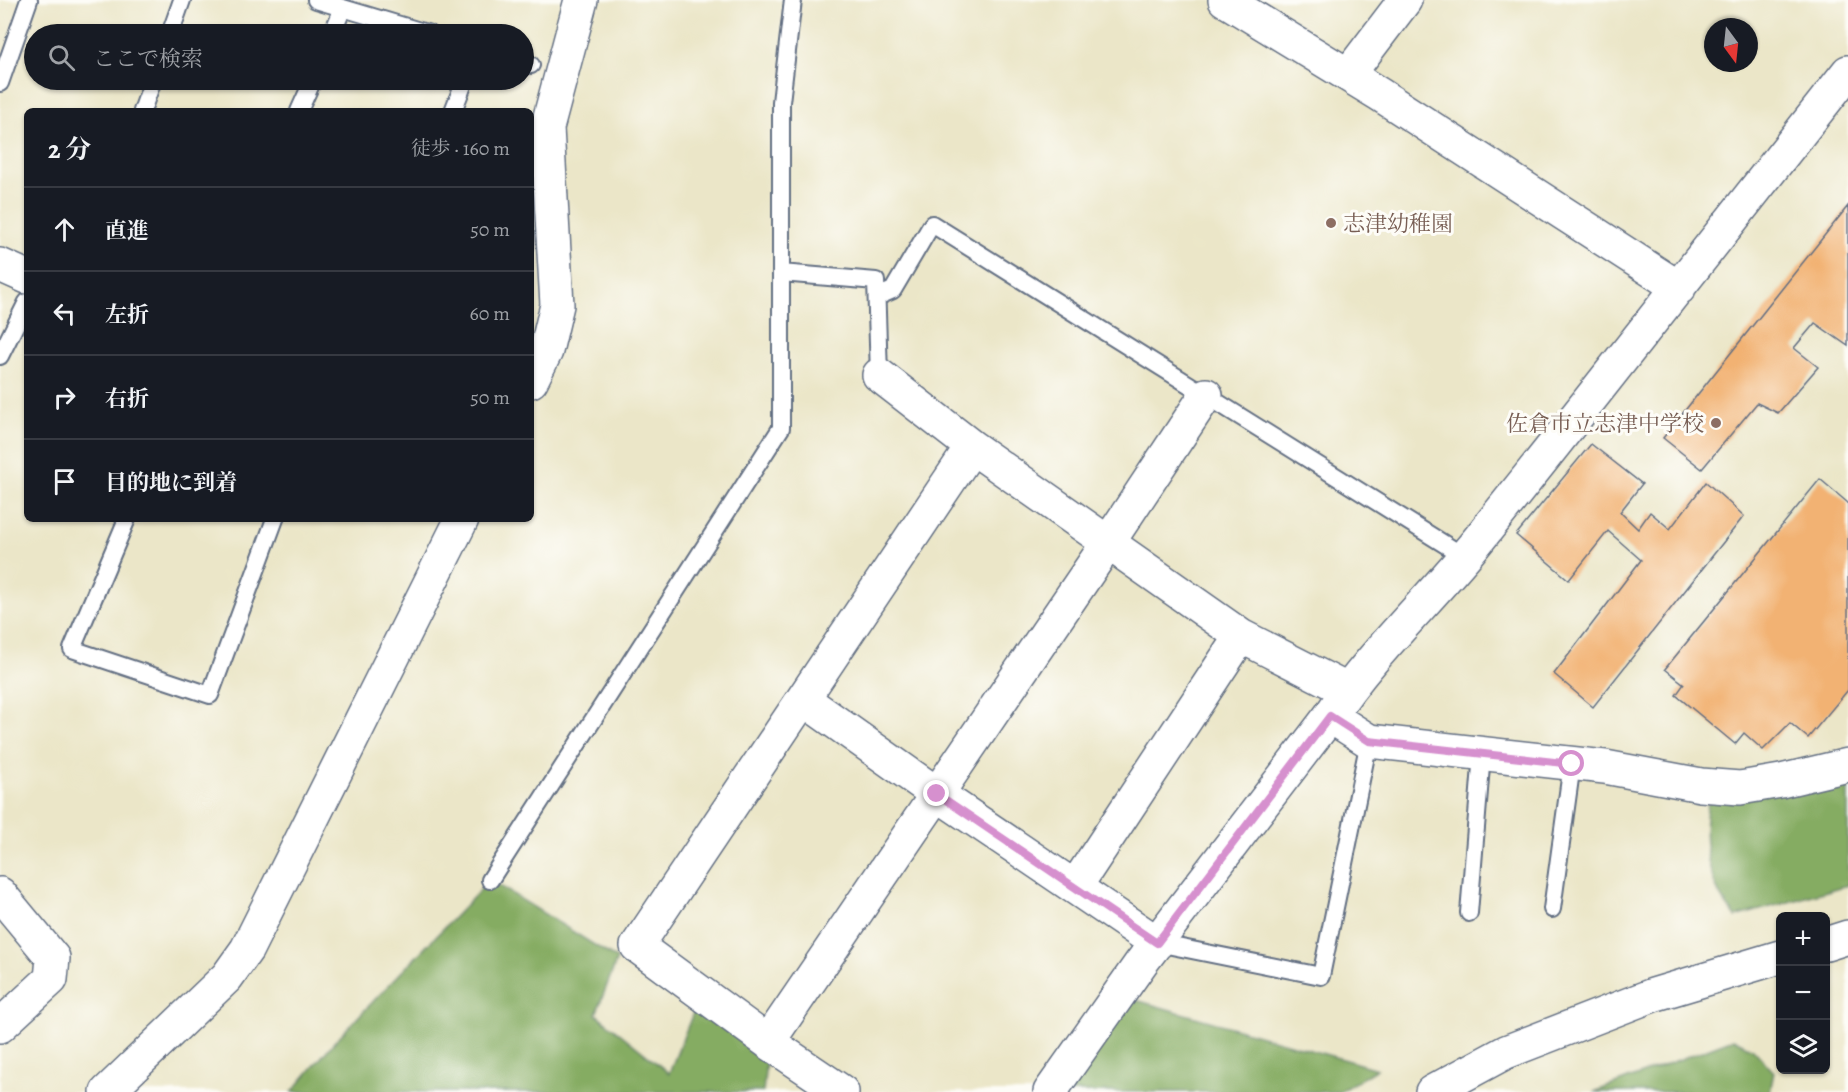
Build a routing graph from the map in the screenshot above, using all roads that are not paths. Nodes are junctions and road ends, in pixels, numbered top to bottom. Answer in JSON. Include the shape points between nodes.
{"nodes":[{"id":1,"x":29,"y":0,"type":"edge"},
{"id":2,"x":182,"y":0,"type":"edge"},
{"id":3,"x":316,"y":0,"type":"edge"},
{"id":4,"x":581,"y":0,"type":"edge"},
{"id":5,"x":794,"y":0,"type":"edge"},
{"id":6,"x":1225,"y":0,"type":"edge"},
{"id":7,"x":1404,"y":0,"type":"edge"},
{"id":8,"x":343,"y":8,"type":"junction"},
{"id":9,"x":174,"y":24,"type":"edge"},
{"id":10,"x":336,"y":24,"type":"edge"},
{"id":11,"x":397,"y":24,"type":"edge"},
{"id":12,"x":1848,"y":72,"type":"edge"},
{"id":13,"x":1348,"y":75,"type":"junction"},
{"id":14,"x":0,"y":84,"type":"edge"},
{"id":15,"x":149,"y":90,"type":"edge"},
{"id":16,"x":308,"y":90,"type":"edge"},
{"id":17,"x":461,"y":90,"type":"edge"},
{"id":18,"x":143,"y":108,"type":"edge"},
{"id":19,"x":300,"y":108,"type":"edge"},
{"id":20,"x":454,"y":108,"type":"edge"},
{"id":21,"x":0,"y":266,"type":"edge"},
{"id":22,"x":781,"y":273,"type":"junction"},
{"id":23,"x":24,"y":276,"type":"edge"},
{"id":24,"x":1679,"y":288,"type":"junction"},
{"id":25,"x":877,"y":297,"type":"junction"},
{"id":26,"x":24,"y":308,"type":"edge"},
{"id":27,"x":0,"y":356,"type":"edge"},
{"id":28,"x":534,"y":375,"type":"edge"},
{"id":29,"x":879,"y":375,"type":"joint"},
{"id":30,"x":1206,"y":395,"type":"junction"},
{"id":31,"x":972,"y":447,"type":"junction"},
{"id":32,"x":126,"y":522,"type":"edge"},
{"id":33,"x":274,"y":522,"type":"edge"},
{"id":34,"x":460,"y":522,"type":"edge"},
{"id":35,"x":1108,"y":543,"type":"junction"},
{"id":36,"x":1465,"y":556,"type":"junction"},
{"id":37,"x":1241,"y":636,"type":"junction"},
{"id":38,"x":803,"y":699,"type":"junction"},
{"id":39,"x":1339,"y":703,"type":"junction"},
{"id":40,"x":1369,"y":741,"type":"junction"},
{"id":41,"x":1482,"y":754,"type":"junction"},
{"id":42,"x":1572,"y":764,"type":"junction"},
{"id":43,"x":1848,"y":765,"type":"edge"},
{"id":44,"x":937,"y":794,"type":"junction"},
{"id":45,"x":490,"y":879,"type":"dead end"},
{"id":46,"x":1075,"y":887,"type":"junction"},
{"id":47,"x":0,"y":894,"type":"edge"},
{"id":48,"x":1552,"y":909,"type":"dead end"},
{"id":49,"x":1469,"y":913,"type":"dead end"},
{"id":50,"x":1848,"y":937,"type":"edge"},
{"id":51,"x":1157,"y":943,"type":"junction"},
{"id":52,"x":1830,"y":943,"type":"edge"},
{"id":53,"x":1776,"y":958,"type":"edge"},
{"id":54,"x":0,"y":1026,"type":"edge"},
{"id":55,"x":768,"y":1042,"type":"junction"},
{"id":56,"x":107,"y":1092,"type":"edge"},
{"id":57,"x":842,"y":1092,"type":"edge"},
{"id":58,"x":1050,"y":1092,"type":"edge"},
{"id":59,"x":1432,"y":1092,"type":"edge"}],
"edges":[{"from":1,"to":14,"type":"lane"},
{"from":2,"to":9,"type":"lane"},
{"from":3,"to":8,"type":"lane"},
{"from":4,"to":28,"type":"street","via":[[547,128],[557,305],[546,351]]},
{"from":5,"to":22,"type":"lane","via":[[782,102]]},
{"from":6,"to":13,"type":"street"},
{"from":7,"to":13,"type":"street"},
{"from":8,"to":10,"type":"lane"},
{"from":8,"to":11,"type":"lane"},
{"from":12,"to":24,"type":"street"},
{"from":13,"to":24,"type":"street"},
{"from":15,"to":18,"type":"lane"},
{"from":16,"to":19,"type":"lane"},
{"from":17,"to":20,"type":"lane"},
{"from":21,"to":23,"type":"street"},
{"from":22,"to":25,"type":"lane","via":[[876,281]]},
{"from":22,"to":45,"type":"lane","via":[[781,428]]},
{"from":24,"to":36,"type":"street"},
{"from":25,"to":29,"type":"lane"},
{"from":25,"to":30,"type":"lane","via":[[893,290],[932,224]]},
{"from":26,"to":27,"type":"lane"},
{"from":29,"to":31,"type":"street"},
{"from":30,"to":35,"type":"street"},
{"from":30,"to":36,"type":"lane"},
{"from":31,"to":35,"type":"street"},
{"from":31,"to":38,"type":"street"},
{"from":32,"to":33,"type":"lane","via":[[72,649],[210,695]]},
{"from":34,"to":56,"type":"street","via":[[247,949],[227,977]]},
{"from":35,"to":37,"type":"street"},
{"from":35,"to":44,"type":"street"},
{"from":36,"to":39,"type":"street"},
{"from":37,"to":39,"type":"street"},
{"from":37,"to":46,"type":"street"},
{"from":38,"to":44,"type":"street"},
{"from":38,"to":55,"type":"street","via":[[637,946]]},
{"from":39,"to":40,"type":"street"},
{"from":39,"to":51,"type":"street"},
{"from":40,"to":41,"type":"street"},
{"from":40,"to":51,"type":"lane","via":[[1321,976]]},
{"from":41,"to":42,"type":"street"},
{"from":41,"to":49,"type":"lane"},
{"from":42,"to":43,"type":"street","via":[[1740,788]]},
{"from":42,"to":48,"type":"lane"},
{"from":44,"to":46,"type":"street"},
{"from":44,"to":55,"type":"street"},
{"from":46,"to":51,"type":"street"},
{"from":47,"to":54,"type":"street","via":[[53,958],[51,979]]},
{"from":50,"to":52,"type":"street"},
{"from":51,"to":58,"type":"street"},
{"from":53,"to":59,"type":"street","via":[[1653,995],[1506,1052]]},
{"from":55,"to":57,"type":"street"}]}
